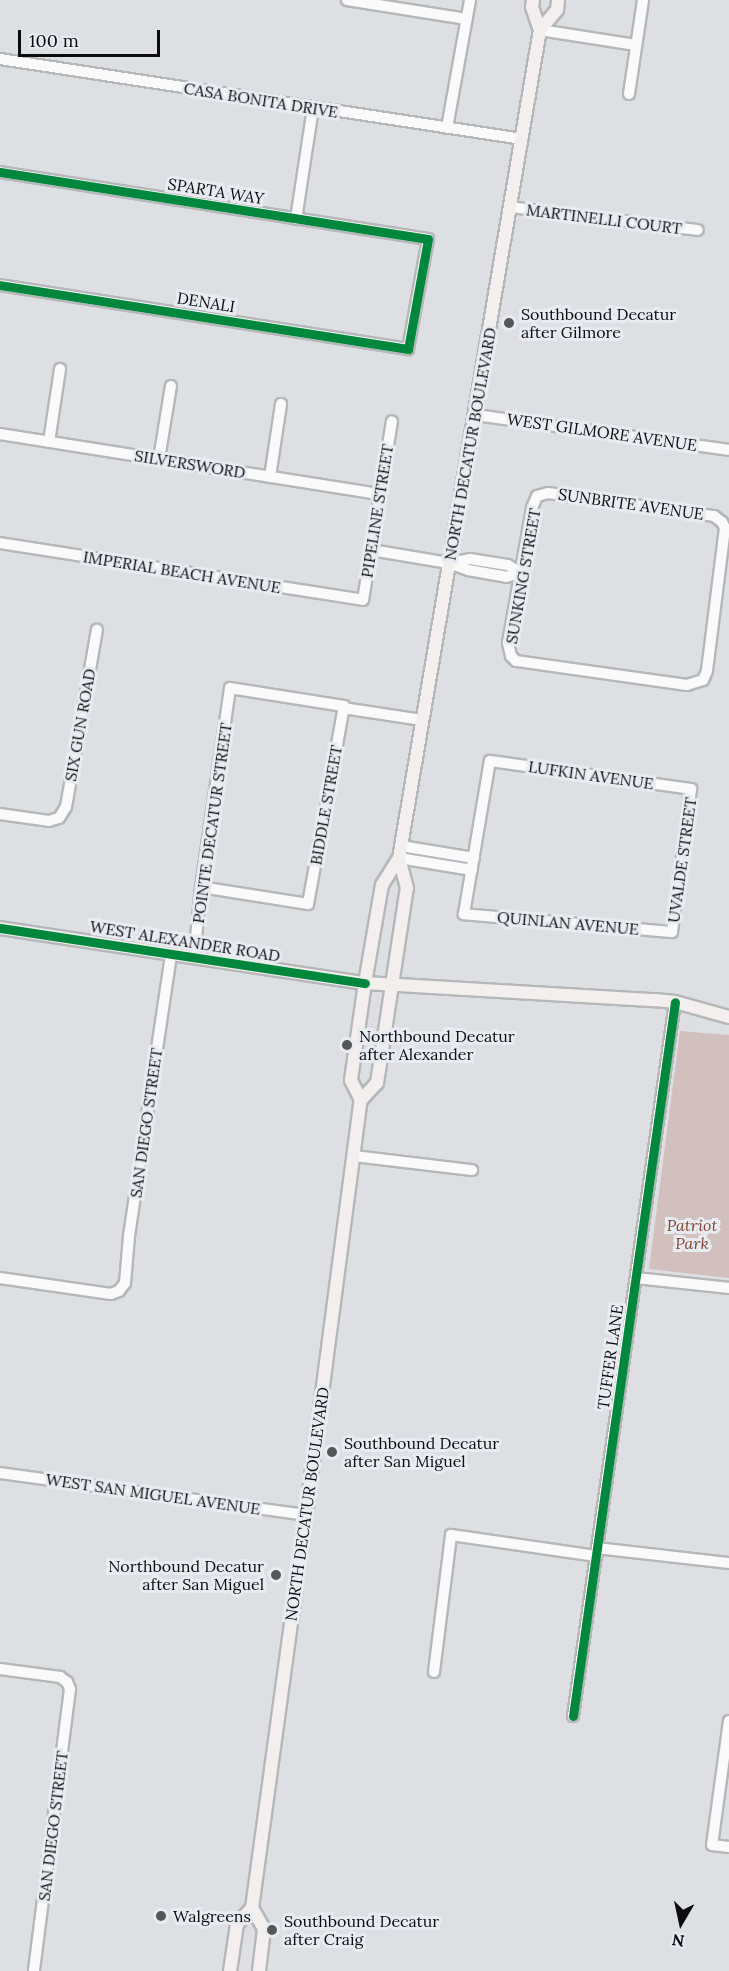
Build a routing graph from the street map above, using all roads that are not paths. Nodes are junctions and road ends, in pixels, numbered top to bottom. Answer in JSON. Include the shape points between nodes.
{"nodes":[{"id":1,"x":347,"y":0,"type":"edge"},
{"id":2,"x":470,"y":0,"type":"edge"},
{"id":3,"x":533,"y":0,"type":"edge"},
{"id":4,"x":558,"y":0,"type":"edge"},
{"id":5,"x":643,"y":0,"type":"edge"},
{"id":6,"x":466,"y":19,"type":"junction"},
{"id":7,"x":540,"y":30,"type":"junction"},
{"id":8,"x":636,"y":45,"type":"junction"},
{"id":9,"x":0,"y":59,"type":"edge"},
{"id":10,"x":629,"y":94,"type":"dead end"},
{"id":11,"x":313,"y":108,"type":"junction"},
{"id":12,"x":447,"y":128,"type":"junction"},
{"id":13,"x":522,"y":139,"type":"junction"},
{"id":14,"x":0,"y":172,"type":"edge"},
{"id":15,"x":510,"y":207,"type":"junction"},
{"id":16,"x":296,"y":219,"type":"junction"},
{"id":17,"x":698,"y":230,"type":"dead end"},
{"id":18,"x":0,"y":285,"type":"edge"},
{"id":19,"x":408,"y":349,"type":"joint"},
{"id":20,"x":60,"y":369,"type":"dead end"},
{"id":21,"x":171,"y":386,"type":"dead end"},
{"id":22,"x":281,"y":404,"type":"dead end"},
{"id":23,"x":475,"y":415,"type":"junction"},
{"id":24,"x":392,"y":421,"type":"dead end"},
{"id":25,"x":0,"y":434,"type":"edge"},
{"id":26,"x":49,"y":442,"type":"junction"},
{"id":27,"x":729,"y":450,"type":"edge"},
{"id":28,"x":159,"y":459,"type":"junction"},
{"id":29,"x":270,"y":477,"type":"junction"},
{"id":30,"x":380,"y":494,"type":"junction"},
{"id":31,"x":537,"y":496,"type":"joint"},
{"id":32,"x":0,"y":543,"type":"edge"},
{"id":33,"x":371,"y":550,"type":"junction"},
{"id":34,"x":449,"y":562,"type":"junction"},
{"id":35,"x":521,"y":573,"type":"junction"},
{"id":36,"x":363,"y":600,"type":"joint"},
{"id":37,"x":97,"y":630,"type":"dead end"},
{"id":38,"x":511,"y":656,"type":"joint"},
{"id":39,"x":344,"y":707,"type":"junction"},
{"id":40,"x":422,"y":720,"type":"junction"},
{"id":41,"x":692,"y":789,"type":"joint"},
{"id":42,"x":0,"y":814,"type":"edge"},
{"id":43,"x":400,"y":852,"type":"junction"},
{"id":44,"x":474,"y":858,"type":"junction"},
{"id":45,"x":472,"y":870,"type":"junction"},
{"id":46,"x":201,"y":887,"type":"junction"},
{"id":47,"x":0,"y":928,"type":"edge"},
{"id":48,"x":672,"y":932,"type":"joint"},
{"id":49,"x":171,"y":954,"type":"junction"},
{"id":50,"x":194,"y":958,"type":"junction"},
{"id":51,"x":365,"y":983,"type":"junction"},
{"id":52,"x":390,"y":984,"type":"junction"},
{"id":53,"x":675,"y":1002,"type":"junction"},
{"id":54,"x":729,"y":1017,"type":"edge"},
{"id":55,"x":361,"y":1100,"type":"junction"},
{"id":56,"x":354,"y":1156,"type":"junction"},
{"id":57,"x":472,"y":1170,"type":"dead end"},
{"id":58,"x":0,"y":1278,"type":"edge"},
{"id":59,"x":636,"y":1278,"type":"junction"},
{"id":60,"x":729,"y":1288,"type":"edge"},
{"id":61,"x":0,"y":1473,"type":"edge"},
{"id":62,"x":306,"y":1515,"type":"junction"},
{"id":63,"x":597,"y":1552,"type":"junction"},
{"id":64,"x":729,"y":1563,"type":"edge"},
{"id":65,"x":0,"y":1668,"type":"edge"},
{"id":66,"x":434,"y":1672,"type":"dead end"},
{"id":67,"x":573,"y":1716,"type":"dead end"},
{"id":68,"x":729,"y":1721,"type":"edge"},
{"id":69,"x":729,"y":1847,"type":"edge"},
{"id":70,"x":252,"y":1908,"type":"junction"},
{"id":71,"x":34,"y":1971,"type":"edge"},
{"id":72,"x":231,"y":1971,"type":"edge"},
{"id":73,"x":259,"y":1971,"type":"edge"}],
"edges":[{"from":1,"to":6,"type":"street"},
{"from":2,"to":6,"type":"street"},
{"from":3,"to":7,"type":"main road","name":"NORTH DECATUR BOULEVARD"},
{"from":4,"to":7,"type":"main road","name":"NORTH DECATUR BOULEVARD","via":[[557,10]]},
{"from":5,"to":8,"type":"street"},
{"from":6,"to":12,"type":"street"},
{"from":7,"to":8,"type":"street"},
{"from":7,"to":13,"type":"main road","name":"NORTH DECATUR BOULEVARD"},
{"from":8,"to":10,"type":"street"},
{"from":9,"to":11,"type":"street","name":"CASA BONITA DRIVE"},
{"from":11,"to":12,"type":"street","name":"CASA BONITA DRIVE"},
{"from":11,"to":16,"type":"street"},
{"from":12,"to":13,"type":"street","name":"CASA BONITA DRIVE"},
{"from":13,"to":15,"type":"main road","name":"NORTH DECATUR BOULEVARD"},
{"from":14,"to":16,"type":"street","name":"SPARTA WAY"},
{"from":15,"to":17,"type":"street","name":"MARTINELLI COURT"},
{"from":15,"to":23,"type":"main road","name":"NORTH DECATUR BOULEVARD"},
{"from":16,"to":19,"type":"street","name":"SPARTA WAY","via":[[428,239]]},
{"from":18,"to":19,"type":"street","name":"DENALI"},
{"from":20,"to":26,"type":"street"},
{"from":21,"to":28,"type":"street"},
{"from":22,"to":29,"type":"street"},
{"from":23,"to":27,"type":"street","name":"WEST GILMORE AVENUE"},
{"from":23,"to":34,"type":"main road","name":"NORTH DECATUR BOULEVARD"},
{"from":24,"to":30,"type":"street","name":"PIPELINE STREET"},
{"from":25,"to":26,"type":"street","name":"SILVERSWORD"},
{"from":26,"to":28,"type":"street","name":"SILVERSWORD"},
{"from":28,"to":29,"type":"street","name":"SILVERSWORD"},
{"from":29,"to":30,"type":"street","name":"SILVERSWORD"},
{"from":30,"to":33,"type":"street","name":"PIPELINE STREET"},
{"from":31,"to":35,"type":"street","name":"SUNKING STREET"},
{"from":31,"to":38,"type":"street","name":"SUNBRITE AVENUE","via":[[548,493],[702,514],[722,522],[725,528],[707,671],[698,684],[687,685],[516,661]]},
{"from":32,"to":36,"type":"street","name":"IMPERIAL BEACH AVENUE"},
{"from":33,"to":34,"type":"street"},
{"from":33,"to":36,"type":"street","name":"PIPELINE STREET"},
{"from":34,"to":35,"type":"street","via":[[468,570],[506,576]]},
{"from":34,"to":40,"type":"main road","name":"NORTH DECATUR BOULEVARD"},
{"from":35,"to":38,"type":"street","name":"SUNKING STREET","via":[[508,643]]},
{"from":37,"to":42,"type":"street","name":"SIX GUN ROAD","via":[[66,807],[59,818],[49,821]]},
{"from":39,"to":40,"type":"street"},
{"from":39,"to":46,"type":"street","name":"BIDDLE STREET","via":[[308,904]]},
{"from":39,"to":46,"type":"street","name":"POINTE DECATUR STREET","via":[[230,688]]},
{"from":40,"to":43,"type":"main road","name":"NORTH DECATUR BOULEVARD"},
{"from":41,"to":44,"type":"street","name":"LUFKIN AVENUE","via":[[490,761]]},
{"from":41,"to":48,"type":"street","name":"UVALDE STREET"},
{"from":43,"to":44,"type":"street"},
{"from":43,"to":45,"type":"street"},
{"from":43,"to":51,"type":"main road","name":"NORTH DECATUR BOULEVARD","via":[[382,885]]},
{"from":43,"to":52,"type":"main road","name":"NORTH DECATUR BOULEVARD","via":[[406,888]]},
{"from":44,"to":45,"type":"street"},
{"from":45,"to":48,"type":"street","name":"QUINLAN AVENUE","via":[[464,914]]},
{"from":46,"to":50,"type":"street","name":"POINTE DECATUR STREET"},
{"from":47,"to":49,"type":"main road","name":"WEST ALEXANDER ROAD"},
{"from":49,"to":50,"type":"main road","name":"WEST ALEXANDER ROAD"},
{"from":49,"to":58,"type":"street","name":"SAN DIEGO STREET","via":[[125,1283],[119,1291],[111,1293]]},
{"from":50,"to":51,"type":"main road","name":"WEST ALEXANDER ROAD"},
{"from":51,"to":52,"type":"main road","name":"WEST ALEXANDER ROAD"},
{"from":51,"to":55,"type":"main road","name":"NORTH DECATUR BOULEVARD","via":[[351,1080]]},
{"from":52,"to":53,"type":"main road","name":"WEST ALEXANDER ROAD"},
{"from":52,"to":55,"type":"main road","name":"NORTH DECATUR BOULEVARD","via":[[377,1083]]},
{"from":53,"to":54,"type":"main road","name":"WEST ALEXANDER ROAD"},
{"from":53,"to":59,"type":"street","name":"TUFFER LANE"},
{"from":55,"to":56,"type":"main road","name":"NORTH DECATUR BOULEVARD"},
{"from":56,"to":57,"type":"street"},
{"from":56,"to":62,"type":"main road","name":"NORTH DECATUR BOULEVARD"},
{"from":59,"to":60,"type":"street"},
{"from":59,"to":63,"type":"street","name":"TUFFER LANE"},
{"from":61,"to":62,"type":"street","name":"WEST SAN MIGUEL AVENUE"},
{"from":62,"to":70,"type":"main road","name":"NORTH DECATUR BOULEVARD"},
{"from":63,"to":64,"type":"street"},
{"from":63,"to":66,"type":"street","via":[[451,1535]]},
{"from":63,"to":67,"type":"street","name":"TUFFER LANE"},
{"from":65,"to":71,"type":"street","name":"SAN DIEGO STREET","via":[[60,1677],[70,1689]]},
{"from":68,"to":69,"type":"street","via":[[712,1845]]},
{"from":70,"to":72,"type":"main road","name":"NORTH DECATUR BOULEVARD","via":[[237,1924]]},
{"from":70,"to":73,"type":"main road","via":[[264,1929]]}]}
